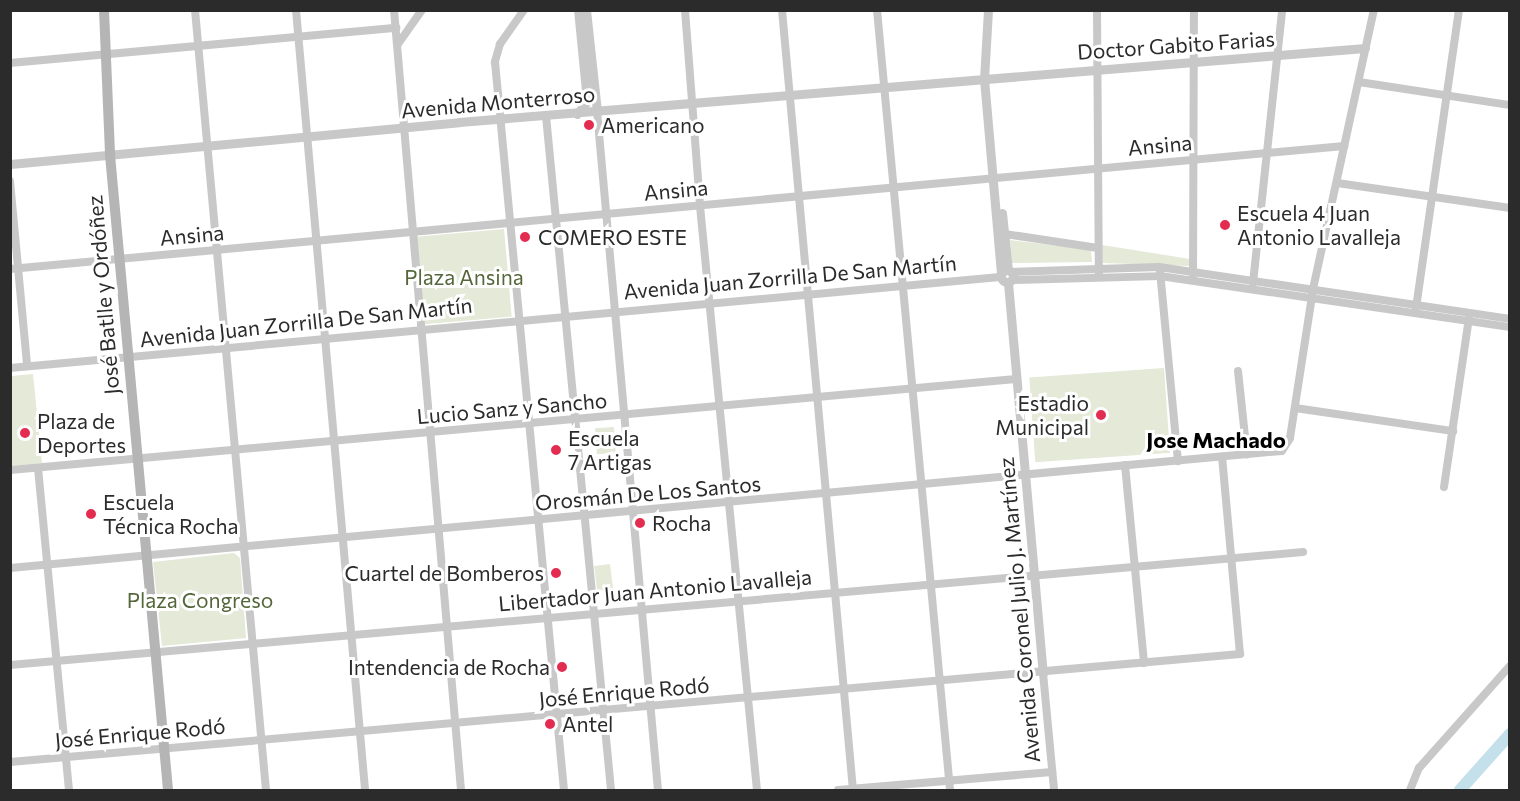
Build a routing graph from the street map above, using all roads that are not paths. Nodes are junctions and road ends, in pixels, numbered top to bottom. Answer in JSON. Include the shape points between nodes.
{"nodes":[{"id":1,"x":104,"y":10,"type":"edge"},
{"id":2,"x":195,"y":10,"type":"edge"},
{"id":3,"x":296,"y":10,"type":"edge"},
{"id":4,"x":394,"y":10,"type":"edge"},
{"id":5,"x":422,"y":10,"type":"edge"},
{"id":6,"x":524,"y":10,"type":"edge"},
{"id":7,"x":578,"y":10,"type":"edge"},
{"id":8,"x":586,"y":10,"type":"edge"},
{"id":9,"x":685,"y":10,"type":"edge"},
{"id":10,"x":782,"y":10,"type":"edge"},
{"id":11,"x":877,"y":10,"type":"edge"},
{"id":12,"x":988,"y":10,"type":"edge"},
{"id":13,"x":993,"y":10,"type":"edge"},
{"id":14,"x":1097,"y":10,"type":"edge"},
{"id":15,"x":1194,"y":10,"type":"edge"},
{"id":16,"x":1282,"y":10,"type":"edge"},
{"id":17,"x":1374,"y":10,"type":"edge"},
{"id":18,"x":1459,"y":10,"type":"edge"},
{"id":19,"x":396,"y":28,"type":"junction"},
{"id":20,"x":298,"y":36,"type":"junction"},
{"id":21,"x":199,"y":44,"type":"junction"},
{"id":22,"x":398,"y":44,"type":"junction"},
{"id":23,"x":1365,"y":48,"type":"junction"},
{"id":24,"x":104,"y":54,"type":"junction"},
{"id":25,"x":1278,"y":56,"type":"junction"},
{"id":26,"x":1195,"y":62,"type":"junction"},
{"id":27,"x":10,"y":63,"type":"edge"},
{"id":28,"x":1097,"y":69,"type":"junction"},
{"id":29,"x":987,"y":79,"type":"junction"},
{"id":30,"x":1359,"y":82,"type":"junction"},
{"id":31,"x":885,"y":86,"type":"junction"},
{"id":32,"x":790,"y":94,"type":"junction"},
{"id":33,"x":1447,"y":95,"type":"junction"},
{"id":34,"x":693,"y":103,"type":"junction"},
{"id":35,"x":1509,"y":105,"type":"edge"},
{"id":36,"x":597,"y":111,"type":"junction"},
{"id":37,"x":577,"y":114,"type":"junction"},
{"id":38,"x":546,"y":116,"type":"junction"},
{"id":39,"x":500,"y":120,"type":"junction"},
{"id":40,"x":404,"y":128,"type":"junction"},
{"id":41,"x":306,"y":137,"type":"junction"},
{"id":42,"x":1344,"y":146,"type":"junction"},
{"id":43,"x":207,"y":147,"type":"junction"},
{"id":44,"x":1267,"y":154,"type":"junction"},
{"id":45,"x":110,"y":155,"type":"junction"},
{"id":46,"x":1193,"y":160,"type":"junction"},
{"id":47,"x":10,"y":164,"type":"edge"},
{"id":48,"x":1097,"y":169,"type":"junction"},
{"id":49,"x":996,"y":179,"type":"junction"},
{"id":50,"x":10,"y":181,"type":"edge"},
{"id":51,"x":1337,"y":183,"type":"junction"},
{"id":52,"x":895,"y":188,"type":"junction"},
{"id":53,"x":798,"y":197,"type":"junction"},
{"id":54,"x":1433,"y":197,"type":"junction"},
{"id":55,"x":700,"y":206,"type":"junction"},
{"id":56,"x":1509,"y":208,"type":"edge"},
{"id":57,"x":606,"y":214,"type":"junction"},
{"id":58,"x":556,"y":218,"type":"junction"},
{"id":59,"x":508,"y":224,"type":"junction"},
{"id":60,"x":413,"y":232,"type":"junction"},
{"id":61,"x":1005,"y":234,"type":"junction"},
{"id":62,"x":317,"y":241,"type":"junction"},
{"id":63,"x":1098,"y":248,"type":"junction"},
{"id":64,"x":218,"y":251,"type":"junction"},
{"id":65,"x":119,"y":260,"type":"junction"},
{"id":66,"x":15,"y":268,"type":"edge"},
{"id":67,"x":1098,"y":268,"type":"junction"},
{"id":68,"x":1160,"y":271,"type":"junction"},
{"id":69,"x":1007,"y":276,"type":"junction"},
{"id":70,"x":1193,"y":276,"type":"junction"},
{"id":71,"x":1099,"y":278,"type":"junction"},
{"id":72,"x":905,"y":285,"type":"junction"},
{"id":73,"x":1253,"y":285,"type":"junction"},
{"id":74,"x":1312,"y":293,"type":"junction"},
{"id":75,"x":808,"y":295,"type":"junction"},
{"id":76,"x":711,"y":302,"type":"junction"},
{"id":77,"x":1416,"y":309,"type":"junction"},
{"id":78,"x":615,"y":311,"type":"junction"},
{"id":79,"x":565,"y":315,"type":"junction"},
{"id":80,"x":1469,"y":316,"type":"junction"},
{"id":81,"x":1509,"y":319,"type":"edge"},
{"id":82,"x":518,"y":320,"type":"junction"},
{"id":83,"x":1509,"y":327,"type":"edge"},
{"id":84,"x":420,"y":329,"type":"junction"},
{"id":85,"x":326,"y":338,"type":"junction"},
{"id":86,"x":227,"y":347,"type":"junction"},
{"id":87,"x":128,"y":358,"type":"junction"},
{"id":88,"x":27,"y":366,"type":"junction"},
{"id":89,"x":10,"y":368,"type":"edge"},
{"id":90,"x":1238,"y":371,"type":"dead end"},
{"id":91,"x":1016,"y":379,"type":"junction"},
{"id":92,"x":914,"y":388,"type":"junction"},
{"id":93,"x":817,"y":398,"type":"junction"},
{"id":94,"x":719,"y":407,"type":"junction"},
{"id":95,"x":1295,"y":408,"type":"junction"},
{"id":96,"x":624,"y":416,"type":"junction"},
{"id":97,"x":576,"y":420,"type":"junction"},
{"id":98,"x":528,"y":425,"type":"junction"},
{"id":99,"x":1453,"y":430,"type":"junction"},
{"id":100,"x":430,"y":434,"type":"junction"},
{"id":101,"x":335,"y":442,"type":"junction"},
{"id":102,"x":236,"y":451,"type":"junction"},
{"id":103,"x":1247,"y":455,"type":"junction"},
{"id":104,"x":1222,"y":457,"type":"junction"},
{"id":105,"x":137,"y":460,"type":"junction"},
{"id":106,"x":1178,"y":461,"type":"junction"},
{"id":107,"x":1125,"y":465,"type":"junction"},
{"id":108,"x":38,"y":468,"type":"junction"},
{"id":109,"x":10,"y":470,"type":"edge"},
{"id":110,"x":1025,"y":475,"type":"junction"},
{"id":111,"x":923,"y":484,"type":"junction"},
{"id":112,"x":1444,"y":487,"type":"dead end"},
{"id":113,"x":826,"y":493,"type":"junction"},
{"id":114,"x":728,"y":504,"type":"junction"},
{"id":115,"x":634,"y":512,"type":"junction"},
{"id":116,"x":584,"y":517,"type":"junction"},
{"id":117,"x":538,"y":521,"type":"junction"},
{"id":118,"x":438,"y":529,"type":"junction"},
{"id":119,"x":342,"y":538,"type":"junction"},
{"id":120,"x":245,"y":546,"type":"junction"},
{"id":121,"x":1302,"y":552,"type":"dead end"},
{"id":122,"x":147,"y":556,"type":"junction"},
{"id":123,"x":1231,"y":557,"type":"junction"},
{"id":124,"x":46,"y":565,"type":"junction"},
{"id":125,"x":1136,"y":565,"type":"junction"},
{"id":126,"x":10,"y":567,"type":"edge"},
{"id":127,"x":1034,"y":575,"type":"junction"},
{"id":128,"x":932,"y":584,"type":"junction"},
{"id":129,"x":835,"y":592,"type":"junction"},
{"id":130,"x":739,"y":601,"type":"junction"},
{"id":131,"x":643,"y":610,"type":"junction"},
{"id":132,"x":594,"y":614,"type":"junction"},
{"id":133,"x":547,"y":618,"type":"junction"},
{"id":134,"x":447,"y":626,"type":"junction"},
{"id":135,"x":351,"y":635,"type":"junction"},
{"id":136,"x":253,"y":642,"type":"junction"},
{"id":137,"x":156,"y":652,"type":"junction"},
{"id":138,"x":56,"y":661,"type":"junction"},
{"id":139,"x":1144,"y":663,"type":"junction"},
{"id":140,"x":10,"y":665,"type":"edge"},
{"id":141,"x":1509,"y":666,"type":"edge"},
{"id":142,"x":1042,"y":673,"type":"junction"},
{"id":143,"x":941,"y":682,"type":"junction"},
{"id":144,"x":844,"y":691,"type":"junction"},
{"id":145,"x":748,"y":699,"type":"junction"},
{"id":146,"x":651,"y":707,"type":"junction"},
{"id":147,"x":602,"y":711,"type":"junction"},
{"id":148,"x":557,"y":715,"type":"junction"},
{"id":149,"x":454,"y":724,"type":"junction"},
{"id":150,"x":360,"y":732,"type":"junction"},
{"id":151,"x":262,"y":740,"type":"junction"},
{"id":152,"x":164,"y":749,"type":"junction"},
{"id":153,"x":66,"y":758,"type":"junction"},
{"id":154,"x":10,"y":762,"type":"edge"},
{"id":155,"x":1052,"y":772,"type":"junction"},
{"id":156,"x":950,"y":780,"type":"junction"},
{"id":157,"x":69,"y":790,"type":"edge"},
{"id":158,"x":168,"y":790,"type":"edge"},
{"id":159,"x":266,"y":790,"type":"edge"},
{"id":160,"x":365,"y":790,"type":"edge"},
{"id":161,"x":460,"y":790,"type":"edge"},
{"id":162,"x":564,"y":790,"type":"edge"},
{"id":163,"x":611,"y":790,"type":"edge"},
{"id":164,"x":658,"y":790,"type":"edge"},
{"id":165,"x":757,"y":790,"type":"edge"},
{"id":166,"x":838,"y":790,"type":"edge"},
{"id":167,"x":853,"y":790,"type":"edge"},
{"id":168,"x":950,"y":790,"type":"edge"},
{"id":169,"x":1054,"y":790,"type":"edge"},
{"id":170,"x":1410,"y":790,"type":"edge"}],
"edges":[{"from":1,"to":24,"type":"main road","name":"José Batlle y Ordóñez"},
{"from":2,"to":21,"type":"street"},
{"from":3,"to":20,"type":"street"},
{"from":4,"to":19,"type":"street"},
{"from":5,"to":22,"type":"street"},
{"from":6,"to":39,"type":"street","via":[[500,44],[495,62]]},
{"from":7,"to":37,"type":"street","via":[[586,101]]},
{"from":8,"to":36,"type":"street"},
{"from":9,"to":34,"type":"street"},
{"from":10,"to":32,"type":"street"},
{"from":11,"to":31,"type":"street"},
{"from":12,"to":29,"type":"street","name":"Avenida Coronel Julio J. Martínez"},
{"from":13,"to":29,"type":"street","name":"Avenida Coronel Julio J. Martínez"},
{"from":14,"to":28,"type":"street"},
{"from":15,"to":26,"type":"street"},
{"from":16,"to":25,"type":"street"},
{"from":17,"to":23,"type":"street"},
{"from":18,"to":33,"type":"street"},
{"from":19,"to":20,"type":"street"},
{"from":19,"to":22,"type":"street"},
{"from":20,"to":21,"type":"street"},
{"from":20,"to":41,"type":"street"},
{"from":21,"to":24,"type":"street"},
{"from":21,"to":43,"type":"street"},
{"from":22,"to":40,"type":"street"},
{"from":23,"to":25,"type":"street","name":"Doctor Gabito Farias"},
{"from":23,"to":30,"type":"street"},
{"from":24,"to":27,"type":"street"},
{"from":24,"to":45,"type":"main road","name":"José Batlle y Ordóñez"},
{"from":25,"to":26,"type":"street","name":"Doctor Gabito Farias"},
{"from":25,"to":44,"type":"street"},
{"from":26,"to":28,"type":"street","name":"Doctor Gabito Farias"},
{"from":26,"to":46,"type":"street"},
{"from":28,"to":29,"type":"street","name":"Doctor Gabito Farias"},
{"from":28,"to":48,"type":"street"},
{"from":29,"to":31,"type":"street","name":"Avenida Monterroso"},
{"from":29,"to":49,"type":"street","name":"Avenida Coronel Julio J. Martínez"},
{"from":30,"to":33,"type":"street"},
{"from":30,"to":42,"type":"street"},
{"from":31,"to":32,"type":"street","name":"Avenida Monterroso"},
{"from":31,"to":52,"type":"street"},
{"from":32,"to":34,"type":"street","name":"Avenida Monterroso"},
{"from":32,"to":53,"type":"street"},
{"from":33,"to":35,"type":"street"},
{"from":33,"to":54,"type":"street"},
{"from":34,"to":36,"type":"street","name":"Avenida Monterroso"},
{"from":34,"to":55,"type":"street"},
{"from":36,"to":37,"type":"street","name":"Avenida Monterroso"},
{"from":36,"to":57,"type":"street"},
{"from":37,"to":38,"type":"street","name":"Avenida Monterroso"},
{"from":38,"to":39,"type":"street","name":"Avenida Monterroso"},
{"from":38,"to":58,"type":"street"},
{"from":39,"to":40,"type":"street","name":"Avenida Monterroso"},
{"from":39,"to":59,"type":"street"},
{"from":40,"to":41,"type":"street","name":"Avenida Monterroso"},
{"from":40,"to":60,"type":"street"},
{"from":41,"to":43,"type":"street","name":"Avenida Monterroso"},
{"from":41,"to":62,"type":"street"},
{"from":42,"to":44,"type":"street","name":"Ansina"},
{"from":42,"to":51,"type":"street"},
{"from":43,"to":45,"type":"street","name":"Avenida Monterroso"},
{"from":43,"to":64,"type":"street"},
{"from":44,"to":46,"type":"street","name":"Ansina"},
{"from":44,"to":73,"type":"street"},
{"from":45,"to":47,"type":"street","name":"Avenida Monterroso"},
{"from":45,"to":65,"type":"main road","name":"José Batlle y Ordóñez"},
{"from":46,"to":48,"type":"street","name":"Ansina"},
{"from":46,"to":70,"type":"street"},
{"from":48,"to":49,"type":"street","name":"Ansina"},
{"from":48,"to":63,"type":"street"},
{"from":49,"to":52,"type":"street","name":"Ansina"},
{"from":49,"to":61,"type":"street","name":"Avenida Coronel Julio J. Martínez"},
{"from":49,"to":69,"type":"street","name":"Avenida Coronel Julio J. Martínez"},
{"from":50,"to":66,"type":"street"},
{"from":51,"to":54,"type":"street"},
{"from":51,"to":74,"type":"street"},
{"from":52,"to":53,"type":"street","name":"Ansina"},
{"from":52,"to":72,"type":"street"},
{"from":53,"to":55,"type":"street","name":"Ansina"},
{"from":53,"to":75,"type":"street"},
{"from":54,"to":56,"type":"street"},
{"from":54,"to":77,"type":"street"},
{"from":55,"to":57,"type":"street","name":"Ansina"},
{"from":55,"to":76,"type":"street"},
{"from":57,"to":58,"type":"street","name":"Ansina"},
{"from":57,"to":78,"type":"street"},
{"from":58,"to":59,"type":"street","name":"Ansina"},
{"from":58,"to":79,"type":"street"},
{"from":59,"to":60,"type":"street","name":"Ansina"},
{"from":59,"to":82,"type":"street"},
{"from":60,"to":62,"type":"street","name":"Ansina"},
{"from":60,"to":84,"type":"street"},
{"from":61,"to":63,"type":"street"},
{"from":61,"to":69,"type":"street","name":"Avenida Coronel Julio J. Martínez"},
{"from":62,"to":64,"type":"street","name":"Ansina"},
{"from":62,"to":85,"type":"street"},
{"from":63,"to":67,"type":"street"},
{"from":64,"to":65,"type":"street","name":"Ansina"},
{"from":64,"to":86,"type":"street"},
{"from":65,"to":66,"type":"street","name":"Ansina"},
{"from":65,"to":87,"type":"main road","name":"José Batlle y Ordóñez"},
{"from":66,"to":88,"type":"street"},
{"from":67,"to":68,"type":"street"},
{"from":67,"to":69,"type":"street"},
{"from":67,"to":71,"type":"street"},
{"from":68,"to":70,"type":"street"},
{"from":68,"to":71,"type":"street"},
{"from":68,"to":106,"type":"street"},
{"from":69,"to":71,"type":"street"},
{"from":69,"to":72,"type":"street","name":"Avenida Juan Zorrilla De San Martín"},
{"from":69,"to":91,"type":"street","name":"Avenida Coronel Julio J. Martínez"},
{"from":70,"to":73,"type":"street"},
{"from":72,"to":75,"type":"street","name":"Avenida Juan Zorrilla De San Martín"},
{"from":72,"to":92,"type":"street"},
{"from":73,"to":74,"type":"street"},
{"from":74,"to":77,"type":"street"},
{"from":74,"to":95,"type":"street"},
{"from":75,"to":76,"type":"street","name":"Avenida Juan Zorrilla De San Martín"},
{"from":75,"to":93,"type":"street"},
{"from":76,"to":78,"type":"street","name":"Avenida Juan Zorrilla De San Martín"},
{"from":76,"to":94,"type":"street"},
{"from":77,"to":80,"type":"street"},
{"from":78,"to":79,"type":"street","name":"Avenida Juan Zorrilla De San Martín"},
{"from":78,"to":96,"type":"street"},
{"from":79,"to":82,"type":"street","name":"Avenida Juan Zorrilla De San Martín"},
{"from":79,"to":97,"type":"street"},
{"from":80,"to":81,"type":"street"},
{"from":80,"to":83,"type":"street"},
{"from":80,"to":99,"type":"street"},
{"from":82,"to":84,"type":"street","name":"Avenida Juan Zorrilla De San Martín"},
{"from":82,"to":98,"type":"street"},
{"from":84,"to":85,"type":"street","name":"Avenida Juan Zorrilla De San Martín"},
{"from":84,"to":100,"type":"street"},
{"from":85,"to":86,"type":"street","name":"Avenida Juan Zorrilla De San Martín"},
{"from":85,"to":101,"type":"street"},
{"from":86,"to":87,"type":"street","name":"Avenida Juan Zorrilla De San Martín"},
{"from":86,"to":102,"type":"street"},
{"from":87,"to":88,"type":"street","name":"Avenida Juan Zorrilla De San Martín"},
{"from":87,"to":105,"type":"main road","name":"José Batlle y Ordóñez"},
{"from":88,"to":89,"type":"street","name":"Avenida Juan Zorrilla De San Martín"},
{"from":90,"to":103,"type":"street"},
{"from":91,"to":92,"type":"street","name":"Lucio Sanz y Sancho"},
{"from":91,"to":110,"type":"street","name":"Avenida Coronel Julio J. Martínez"},
{"from":92,"to":93,"type":"street","name":"Lucio Sanz y Sancho"},
{"from":92,"to":111,"type":"street"},
{"from":93,"to":94,"type":"street","name":"Lucio Sanz y Sancho"},
{"from":93,"to":113,"type":"street"},
{"from":94,"to":96,"type":"street","name":"Lucio Sanz y Sancho"},
{"from":94,"to":114,"type":"street"},
{"from":95,"to":99,"type":"street"},
{"from":95,"to":103,"type":"street","name":"Orosmán De Los Santos","via":[[1287,448],[1276,453]]},
{"from":96,"to":97,"type":"street","name":"Lucio Sanz y Sancho"},
{"from":96,"to":115,"type":"street"},
{"from":97,"to":98,"type":"street","name":"Lucio Sanz y Sancho"},
{"from":97,"to":116,"type":"street"},
{"from":98,"to":100,"type":"street","name":"Lucio Sanz y Sancho"},
{"from":98,"to":117,"type":"street"},
{"from":99,"to":112,"type":"street"},
{"from":100,"to":101,"type":"street","name":"Lucio Sanz y Sancho"},
{"from":100,"to":118,"type":"street"},
{"from":101,"to":102,"type":"street","name":"Lucio Sanz y Sancho"},
{"from":101,"to":119,"type":"street"},
{"from":102,"to":105,"type":"street","name":"Lucio Sanz y Sancho"},
{"from":102,"to":120,"type":"street"},
{"from":103,"to":104,"type":"street","name":"Orosmán De Los Santos"},
{"from":104,"to":106,"type":"street","name":"Orosmán De Los Santos"},
{"from":104,"to":123,"type":"street"},
{"from":105,"to":108,"type":"street","name":"Lucio Sanz y Sancho"},
{"from":105,"to":122,"type":"main road","name":"José Batlle y Ordóñez"},
{"from":106,"to":107,"type":"street","name":"Orosmán De Los Santos"},
{"from":107,"to":110,"type":"street","name":"Orosmán De Los Santos"},
{"from":107,"to":125,"type":"street"},
{"from":108,"to":109,"type":"street","name":"Lucio Sanz y Sancho"},
{"from":108,"to":124,"type":"street"},
{"from":110,"to":111,"type":"street","name":"Orosmán De Los Santos"},
{"from":110,"to":127,"type":"street","name":"Avenida Coronel Julio J. Martínez"},
{"from":111,"to":113,"type":"street","name":"Orosmán De Los Santos"},
{"from":111,"to":128,"type":"street"},
{"from":113,"to":114,"type":"street","name":"Orosmán De Los Santos"},
{"from":113,"to":129,"type":"street"},
{"from":114,"to":115,"type":"street","name":"Orosmán De Los Santos"},
{"from":114,"to":130,"type":"street"},
{"from":115,"to":116,"type":"street","name":"Orosmán De Los Santos"},
{"from":115,"to":131,"type":"street"},
{"from":116,"to":117,"type":"street","name":"Orosmán De Los Santos"},
{"from":116,"to":132,"type":"street"},
{"from":117,"to":118,"type":"street","name":"Orosmán De Los Santos"},
{"from":117,"to":133,"type":"street"},
{"from":118,"to":119,"type":"street","name":"Orosmán De Los Santos"},
{"from":118,"to":134,"type":"street"},
{"from":119,"to":120,"type":"street","name":"Orosmán De Los Santos"},
{"from":119,"to":135,"type":"street"},
{"from":120,"to":122,"type":"street","name":"Orosmán De Los Santos"},
{"from":120,"to":136,"type":"street"},
{"from":121,"to":123,"type":"street","name":"Libertador Juan Antonio Lavalleja"},
{"from":122,"to":124,"type":"street","name":"Orosmán De Los Santos"},
{"from":122,"to":137,"type":"main road","name":"José Batlle y Ordóñez"},
{"from":123,"to":125,"type":"street","name":"Libertador Juan Antonio Lavalleja"},
{"from":123,"to":139,"type":"street","name":"José Enrique Rodó","via":[[1240,654]]},
{"from":124,"to":126,"type":"street","name":"Orosmán De Los Santos"},
{"from":124,"to":138,"type":"street"},
{"from":125,"to":127,"type":"street","name":"Libertador Juan Antonio Lavalleja"},
{"from":125,"to":139,"type":"street"},
{"from":127,"to":128,"type":"street","name":"Libertador Juan Antonio Lavalleja"},
{"from":127,"to":142,"type":"street","name":"Avenida Coronel Julio J. Martínez"},
{"from":128,"to":129,"type":"street","name":"Libertador Juan Antonio Lavalleja"},
{"from":128,"to":143,"type":"street"},
{"from":129,"to":130,"type":"street","name":"Libertador Juan Antonio Lavalleja"},
{"from":129,"to":144,"type":"street"},
{"from":130,"to":131,"type":"street","name":"Libertador Juan Antonio Lavalleja"},
{"from":130,"to":145,"type":"street"},
{"from":131,"to":132,"type":"street","name":"Libertador Juan Antonio Lavalleja"},
{"from":131,"to":146,"type":"street"},
{"from":132,"to":133,"type":"street","name":"Libertador Juan Antonio Lavalleja"},
{"from":132,"to":147,"type":"street"},
{"from":133,"to":134,"type":"street","name":"Libertador Juan Antonio Lavalleja"},
{"from":133,"to":148,"type":"street"},
{"from":134,"to":135,"type":"street","name":"Libertador Juan Antonio Lavalleja"},
{"from":134,"to":149,"type":"street"},
{"from":135,"to":136,"type":"street","name":"Libertador Juan Antonio Lavalleja"},
{"from":135,"to":150,"type":"street"},
{"from":136,"to":137,"type":"street","name":"Libertador Juan Antonio Lavalleja"},
{"from":136,"to":151,"type":"street"},
{"from":137,"to":138,"type":"street","name":"Libertador Juan Antonio Lavalleja"},
{"from":137,"to":152,"type":"main road","name":"José Batlle y Ordóñez"},
{"from":138,"to":140,"type":"street","name":"Libertador Juan Antonio Lavalleja"},
{"from":138,"to":153,"type":"street"},
{"from":139,"to":142,"type":"street","name":"José Enrique Rodó"},
{"from":141,"to":170,"type":"street","via":[[1419,768]]},
{"from":142,"to":143,"type":"street","name":"José Enrique Rodó"},
{"from":142,"to":155,"type":"street","name":"Avenida Coronel Julio J. Martínez"},
{"from":143,"to":144,"type":"street","name":"José Enrique Rodó"},
{"from":143,"to":156,"type":"street"},
{"from":144,"to":145,"type":"street","name":"José Enrique Rodó"},
{"from":144,"to":167,"type":"street"},
{"from":145,"to":146,"type":"street","name":"José Enrique Rodó"},
{"from":145,"to":165,"type":"street"},
{"from":146,"to":147,"type":"street","name":"José Enrique Rodó"},
{"from":146,"to":164,"type":"street"},
{"from":147,"to":148,"type":"street","name":"José Enrique Rodó"},
{"from":147,"to":163,"type":"street"},
{"from":148,"to":149,"type":"street","name":"José Enrique Rodó"},
{"from":148,"to":162,"type":"street"},
{"from":149,"to":150,"type":"street","name":"José Enrique Rodó"},
{"from":149,"to":161,"type":"street"},
{"from":150,"to":151,"type":"street","name":"José Enrique Rodó"},
{"from":150,"to":160,"type":"street"},
{"from":151,"to":152,"type":"street","name":"José Enrique Rodó"},
{"from":151,"to":159,"type":"street"},
{"from":152,"to":153,"type":"street","name":"José Enrique Rodó"},
{"from":152,"to":158,"type":"main road","name":"José Batlle y Ordóñez"},
{"from":153,"to":154,"type":"street","name":"José Enrique Rodó"},
{"from":153,"to":157,"type":"street"},
{"from":155,"to":156,"type":"street"},
{"from":155,"to":169,"type":"street","name":"Avenida Coronel Julio J. Martínez"},
{"from":156,"to":167,"type":"street"},
{"from":156,"to":168,"type":"street"},
{"from":166,"to":167,"type":"street"}]}
